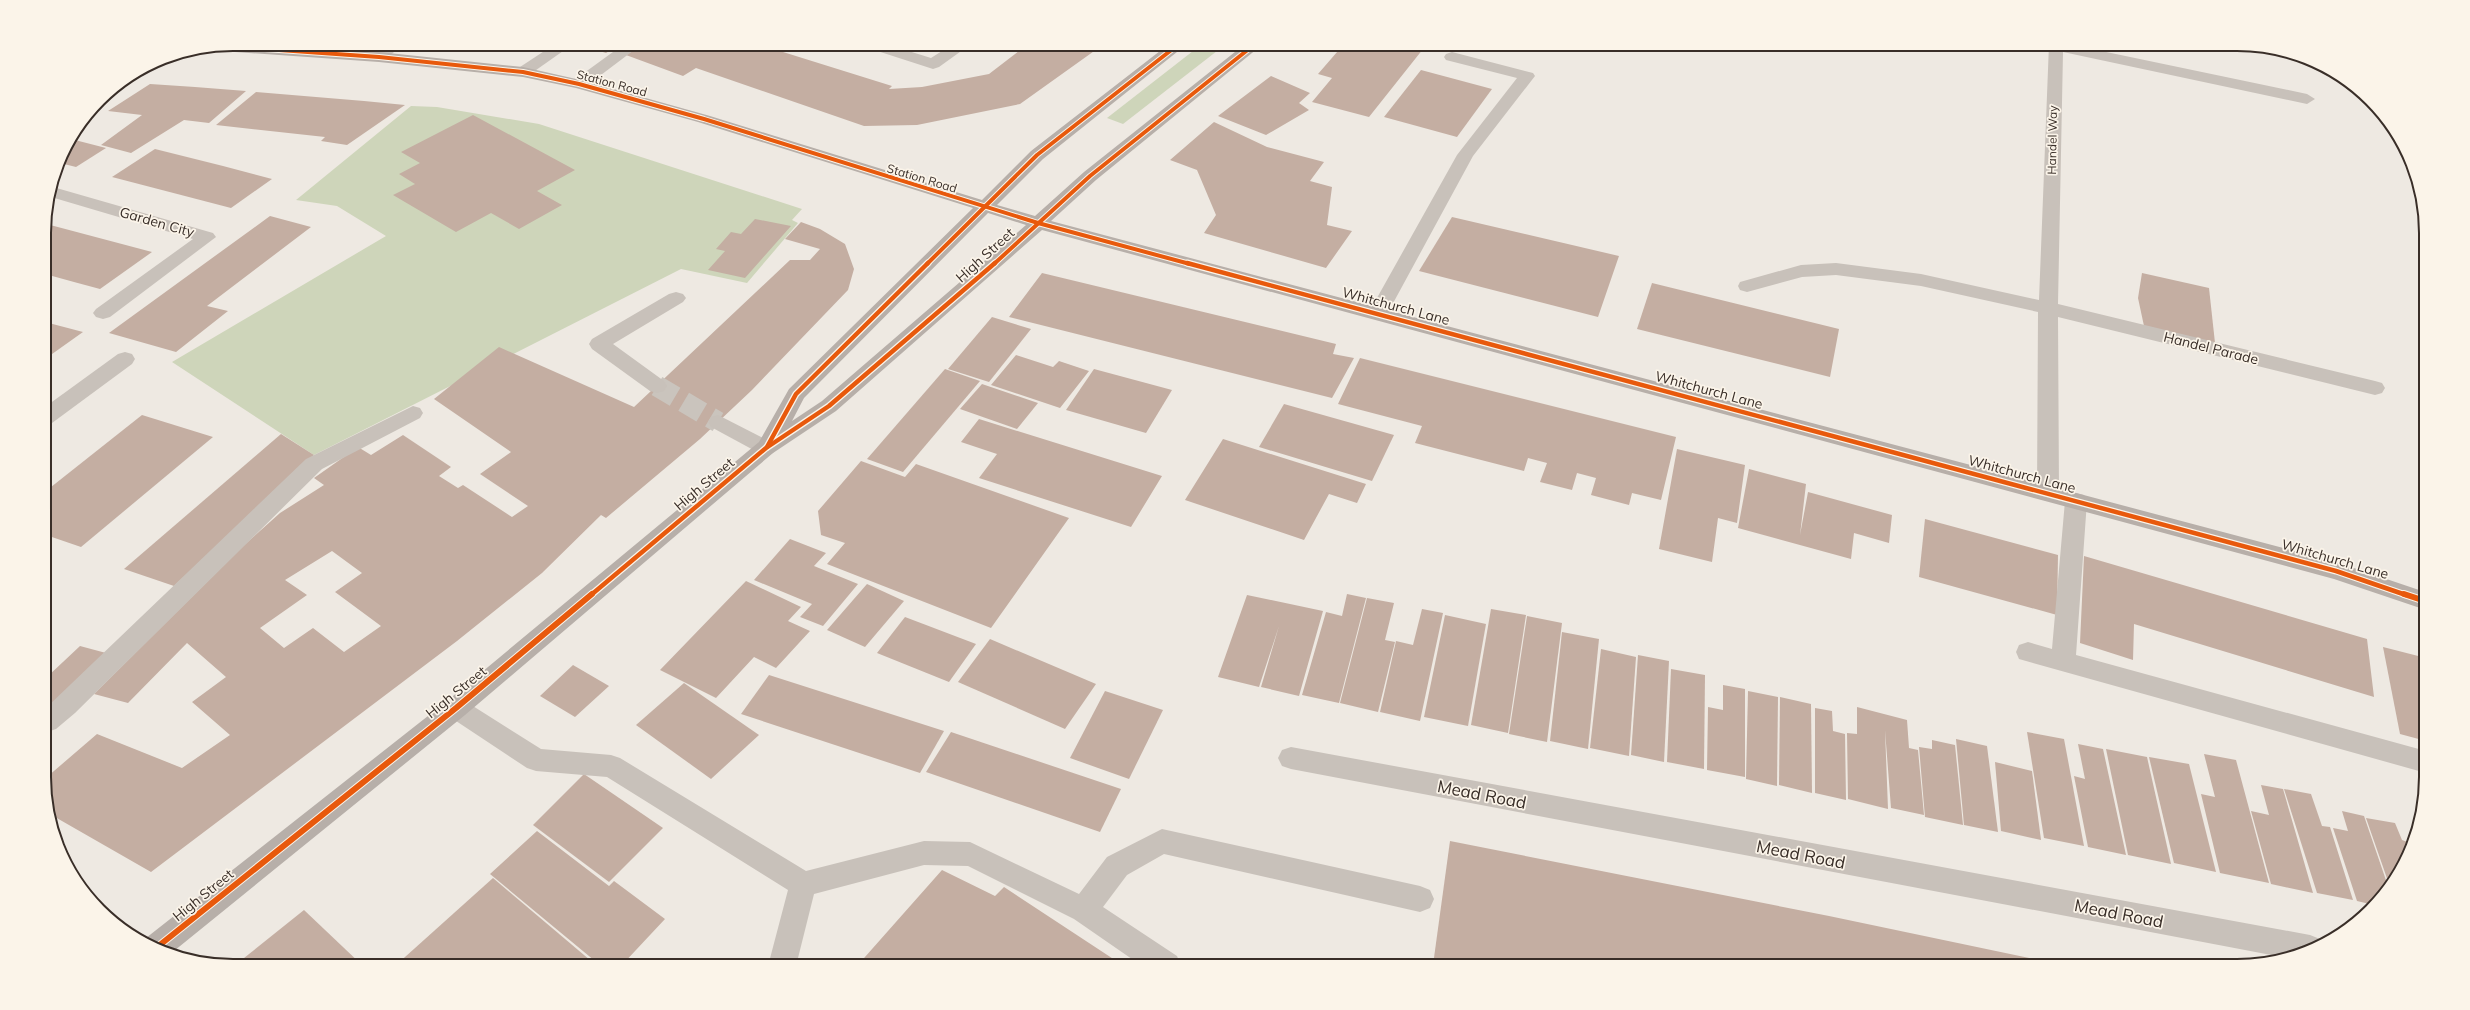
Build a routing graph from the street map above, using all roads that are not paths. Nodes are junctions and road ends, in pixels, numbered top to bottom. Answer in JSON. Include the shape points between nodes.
{"nodes":[{"id":1,"x":293,"y":51,"type":"edge"},
{"id":2,"x":386,"y":51,"type":"edge"},
{"id":3,"x":554,"y":51,"type":"edge"},
{"id":4,"x":624,"y":51,"type":"edge"},
{"id":5,"x":892,"y":51,"type":"edge"},
{"id":6,"x":952,"y":51,"type":"edge"},
{"id":7,"x":1171,"y":51,"type":"edge"},
{"id":8,"x":1246,"y":51,"type":"edge"},
{"id":9,"x":2050,"y":51,"type":"edge"},
{"id":10,"x":2079,"y":51,"type":"edge"},
{"id":11,"x":379,"y":57,"type":"junction"},
{"id":12,"x":1452,"y":57,"type":"dead end"},
{"id":13,"x":523,"y":72,"type":"junction"},
{"id":14,"x":579,"y":84,"type":"junction"},
{"id":15,"x":2307,"y":99,"type":"dead end"},
{"id":16,"x":55,"y":193,"type":"edge"},
{"id":17,"x":984,"y":207,"type":"junction"},
{"id":18,"x":1038,"y":223,"type":"junction"},
{"id":19,"x":1747,"y":286,"type":"dead end"},
{"id":20,"x":676,"y":298,"type":"dead end"},
{"id":21,"x":2048,"y":308,"type":"junction"},
{"id":22,"x":103,"y":313,"type":"dead end"},
{"id":23,"x":1378,"y":314,"type":"junction"},
{"id":24,"x":125,"y":359,"type":"dead end"},
{"id":25,"x":657,"y":386,"type":"tunnel mouth"},
{"id":26,"x":2375,"y":388,"type":"dead end"},
{"id":27,"x":413,"y":413,"type":"dead end"},
{"id":28,"x":51,"y":414,"type":"edge"},
{"id":29,"x":718,"y":422,"type":"tunnel mouth"},
{"id":30,"x":766,"y":448,"type":"junction"},
{"id":31,"x":2048,"y":493,"type":"junction"},
{"id":32,"x":2076,"y":501,"type":"junction"},
{"id":33,"x":2419,"y":599,"type":"edge"},
{"id":34,"x":2028,"y":652,"type":"dead end"},
{"id":35,"x":2064,"y":662,"type":"junction"},
{"id":36,"x":456,"y":708,"type":"junction"},
{"id":37,"x":51,"y":718,"type":"edge"},
{"id":38,"x":1291,"y":758,"type":"dead end"},
{"id":39,"x":2419,"y":760,"type":"edge"},
{"id":40,"x":803,"y":884,"type":"junction"},
{"id":41,"x":1420,"y":899,"type":"dead end"},
{"id":42,"x":1084,"y":910,"type":"junction"},
{"id":43,"x":161,"y":944,"type":"edge"},
{"id":44,"x":2299,"y":948,"type":"edge"},
{"id":45,"x":784,"y":959,"type":"edge"},
{"id":46,"x":1157,"y":959,"type":"edge"}],
"edges":[{"from":1,"to":11,"type":"main road","name":"Station Road"},
{"from":2,"to":11,"type":"street"},
{"from":3,"to":13,"type":"street"},
{"from":4,"to":14,"type":"street"},
{"from":5,"to":6,"type":"street","via":[[932,64]]},
{"from":7,"to":17,"type":"main road","name":"High Street","via":[[1037,155]]},
{"from":8,"to":18,"type":"main road","name":"High Street","via":[[1090,176]]},
{"from":9,"to":21,"type":"street","name":"Handel Way"},
{"from":10,"to":15,"type":"street","name":"Handel Way"},
{"from":11,"to":13,"type":"main road","name":"Station Road"},
{"from":12,"to":23,"type":"street","via":[[1527,76],[1465,155]]},
{"from":13,"to":14,"type":"main road","name":"Station Road"},
{"from":14,"to":17,"type":"main road","name":"Station Road","via":[[704,119]]},
{"from":16,"to":22,"type":"street","name":"Garden City","via":[[207,237]]},
{"from":17,"to":18,"type":"main road","name":"Whitchurch Lane"},
{"from":17,"to":30,"type":"main road","name":"High Street","via":[[796,394]]},
{"from":18,"to":23,"type":"main road","name":"Whitchurch Lane"},
{"from":18,"to":30,"type":"main road","name":"High Street","via":[[830,406]]},
{"from":19,"to":21,"type":"street","name":"Handel Parade","via":[[1801,271],[1836,269],[1922,280]]},
{"from":20,"to":25,"type":"street","via":[[599,344]]},
{"from":21,"to":26,"type":"street","name":"Handel Parade"},
{"from":21,"to":31,"type":"street","name":"Handel Way"},
{"from":23,"to":31,"type":"main road","name":"Whitchurch Lane"},
{"from":24,"to":28,"type":"street"},
{"from":27,"to":37,"type":"street","via":[[314,464]]},
{"from":29,"to":30,"type":"street"},
{"from":30,"to":36,"type":"main road","name":"High Street"},
{"from":31,"to":32,"type":"main road","name":"Whitchurch Lane"},
{"from":32,"to":33,"type":"main road","name":"Whitchurch Lane","via":[[2336,571]]},
{"from":32,"to":35,"type":"street"},
{"from":34,"to":35,"type":"street"},
{"from":35,"to":39,"type":"street"},
{"from":36,"to":40,"type":"street","via":[[536,760],[611,766]]},
{"from":36,"to":43,"type":"main road","name":"High Street"},
{"from":38,"to":44,"type":"street","name":"Mead Road"},
{"from":40,"to":42,"type":"street","via":[[924,853],[970,854]]},
{"from":40,"to":45,"type":"street"},
{"from":41,"to":42,"type":"street","via":[[1162,841],[1117,866]]},
{"from":42,"to":46,"type":"street"}]}
